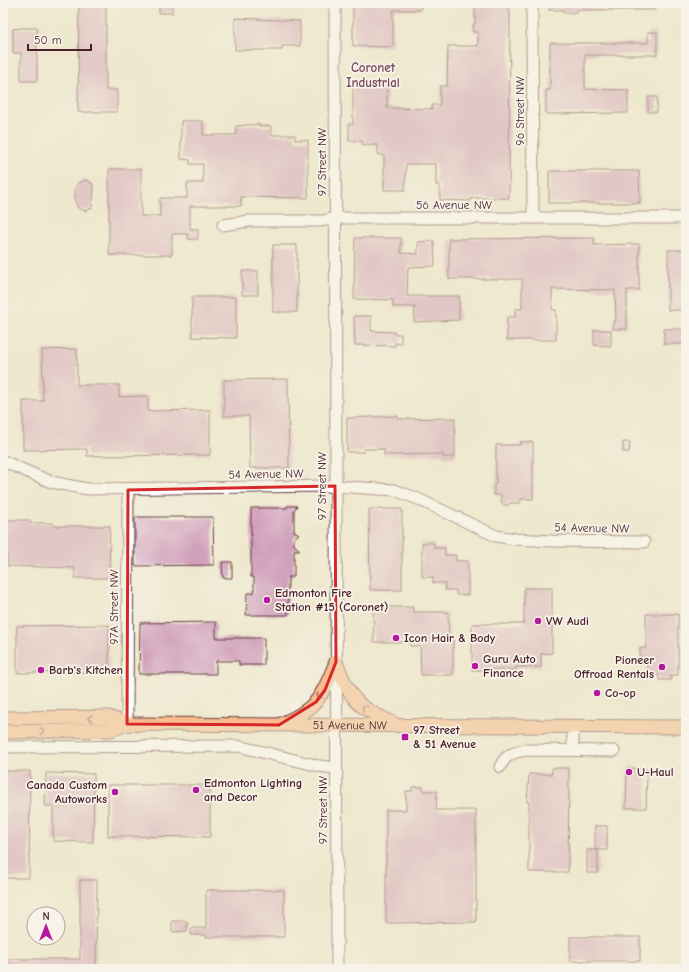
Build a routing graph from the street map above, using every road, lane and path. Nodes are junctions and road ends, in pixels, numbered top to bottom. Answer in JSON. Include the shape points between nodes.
{"nodes":[{"id":1,"x":335,"y":3,"type":"edge"},
{"id":2,"x":532,"y":3,"type":"edge"},
{"id":3,"x":335,"y":218,"type":"junction"},
{"id":4,"x":533,"y":218,"type":"junction"},
{"id":5,"x":686,"y":218,"type":"edge"},
{"id":6,"x":223,"y":225,"type":"dead end"},
{"id":7,"x":3,"y":461,"type":"edge"},
{"id":8,"x":335,"y":486,"type":"junction"},
{"id":9,"x":128,"y":490,"type":"junction"},
{"id":10,"x":644,"y":542,"type":"dead end"},
{"id":11,"x":336,"y":662,"type":"junction"},
{"id":12,"x":3,"y":718,"type":"edge"},
{"id":13,"x":127,"y":724,"type":"junction"},
{"id":14,"x":279,"y":725,"type":"junction"},
{"id":15,"x":336,"y":725,"type":"junction"},
{"id":16,"x":398,"y":725,"type":"junction"},
{"id":17,"x":573,"y":726,"type":"junction"},
{"id":18,"x":686,"y":727,"type":"edge"},
{"id":19,"x":3,"y":732,"type":"edge"},
{"id":20,"x":3,"y":747,"type":"edge"},
{"id":21,"x":573,"y":750,"type":"junction"},
{"id":22,"x":614,"y":751,"type":"dead end"},
{"id":23,"x":500,"y":767,"type":"dead end"},
{"id":24,"x":335,"y":768,"type":"junction"},
{"id":25,"x":336,"y":969,"type":"edge"}],
"edges":[{"from":1,"to":3,"type":"street","name":"97 Street NW"},
{"from":2,"to":4,"type":"street","name":"96 Street NW"},
{"from":3,"to":4,"type":"street","name":"56 Avenue NW"},
{"from":3,"to":6,"type":"street","name":"56 Avenue NW","via":[[322,221],[249,221]]},
{"from":3,"to":8,"type":"street","name":"97 Street NW"},
{"from":4,"to":5,"type":"street","name":"56 Avenue NW"},
{"from":7,"to":9,"type":"street","name":"54 Avenue NW","via":[[64,486]]},
{"from":8,"to":9,"type":"street","name":"54 Avenue NW"},
{"from":8,"to":10,"type":"street","name":"54 Avenue NW","via":[[394,490],[496,536],[552,541]]},
{"from":8,"to":11,"type":"street","name":"97 Street NW"},
{"from":9,"to":13,"type":"street","name":"97A Street NW"},
{"from":11,"to":14,"type":"main road","one_way":true,"via":[[325,690],[316,702],[290,721]]},
{"from":11,"to":15,"type":"street","name":"97 Street NW"},
{"from":16,"to":11,"type":"main road","one_way":true,"via":[[366,710],[356,702],[348,692]]},
{"from":13,"to":12,"type":"main road","name":"51 Avenue NW","one_way":true,"via":[[109,718]]},
{"from":13,"to":14,"type":"main road","name":"51 Avenue NW"},
{"from":19,"to":13,"type":"main road","name":"51 Avenue NW","one_way":true,"via":[[110,730]]},
{"from":14,"to":15,"type":"main road","name":"51 Avenue NW"},
{"from":15,"to":16,"type":"main road","name":"51 Avenue NW"},
{"from":15,"to":24,"type":"street","name":"97 Street NW"},
{"from":16,"to":17,"type":"main road","name":"51 Avenue NW"},
{"from":17,"to":18,"type":"main road","name":"51 Avenue NW"},
{"from":17,"to":21,"type":"street"},
{"from":20,"to":24,"type":"street","via":[[238,746]]},
{"from":21,"to":22,"type":"street"},
{"from":21,"to":23,"type":"street","via":[[525,750],[511,753]]},
{"from":24,"to":25,"type":"street","name":"97 Street NW"}]}
